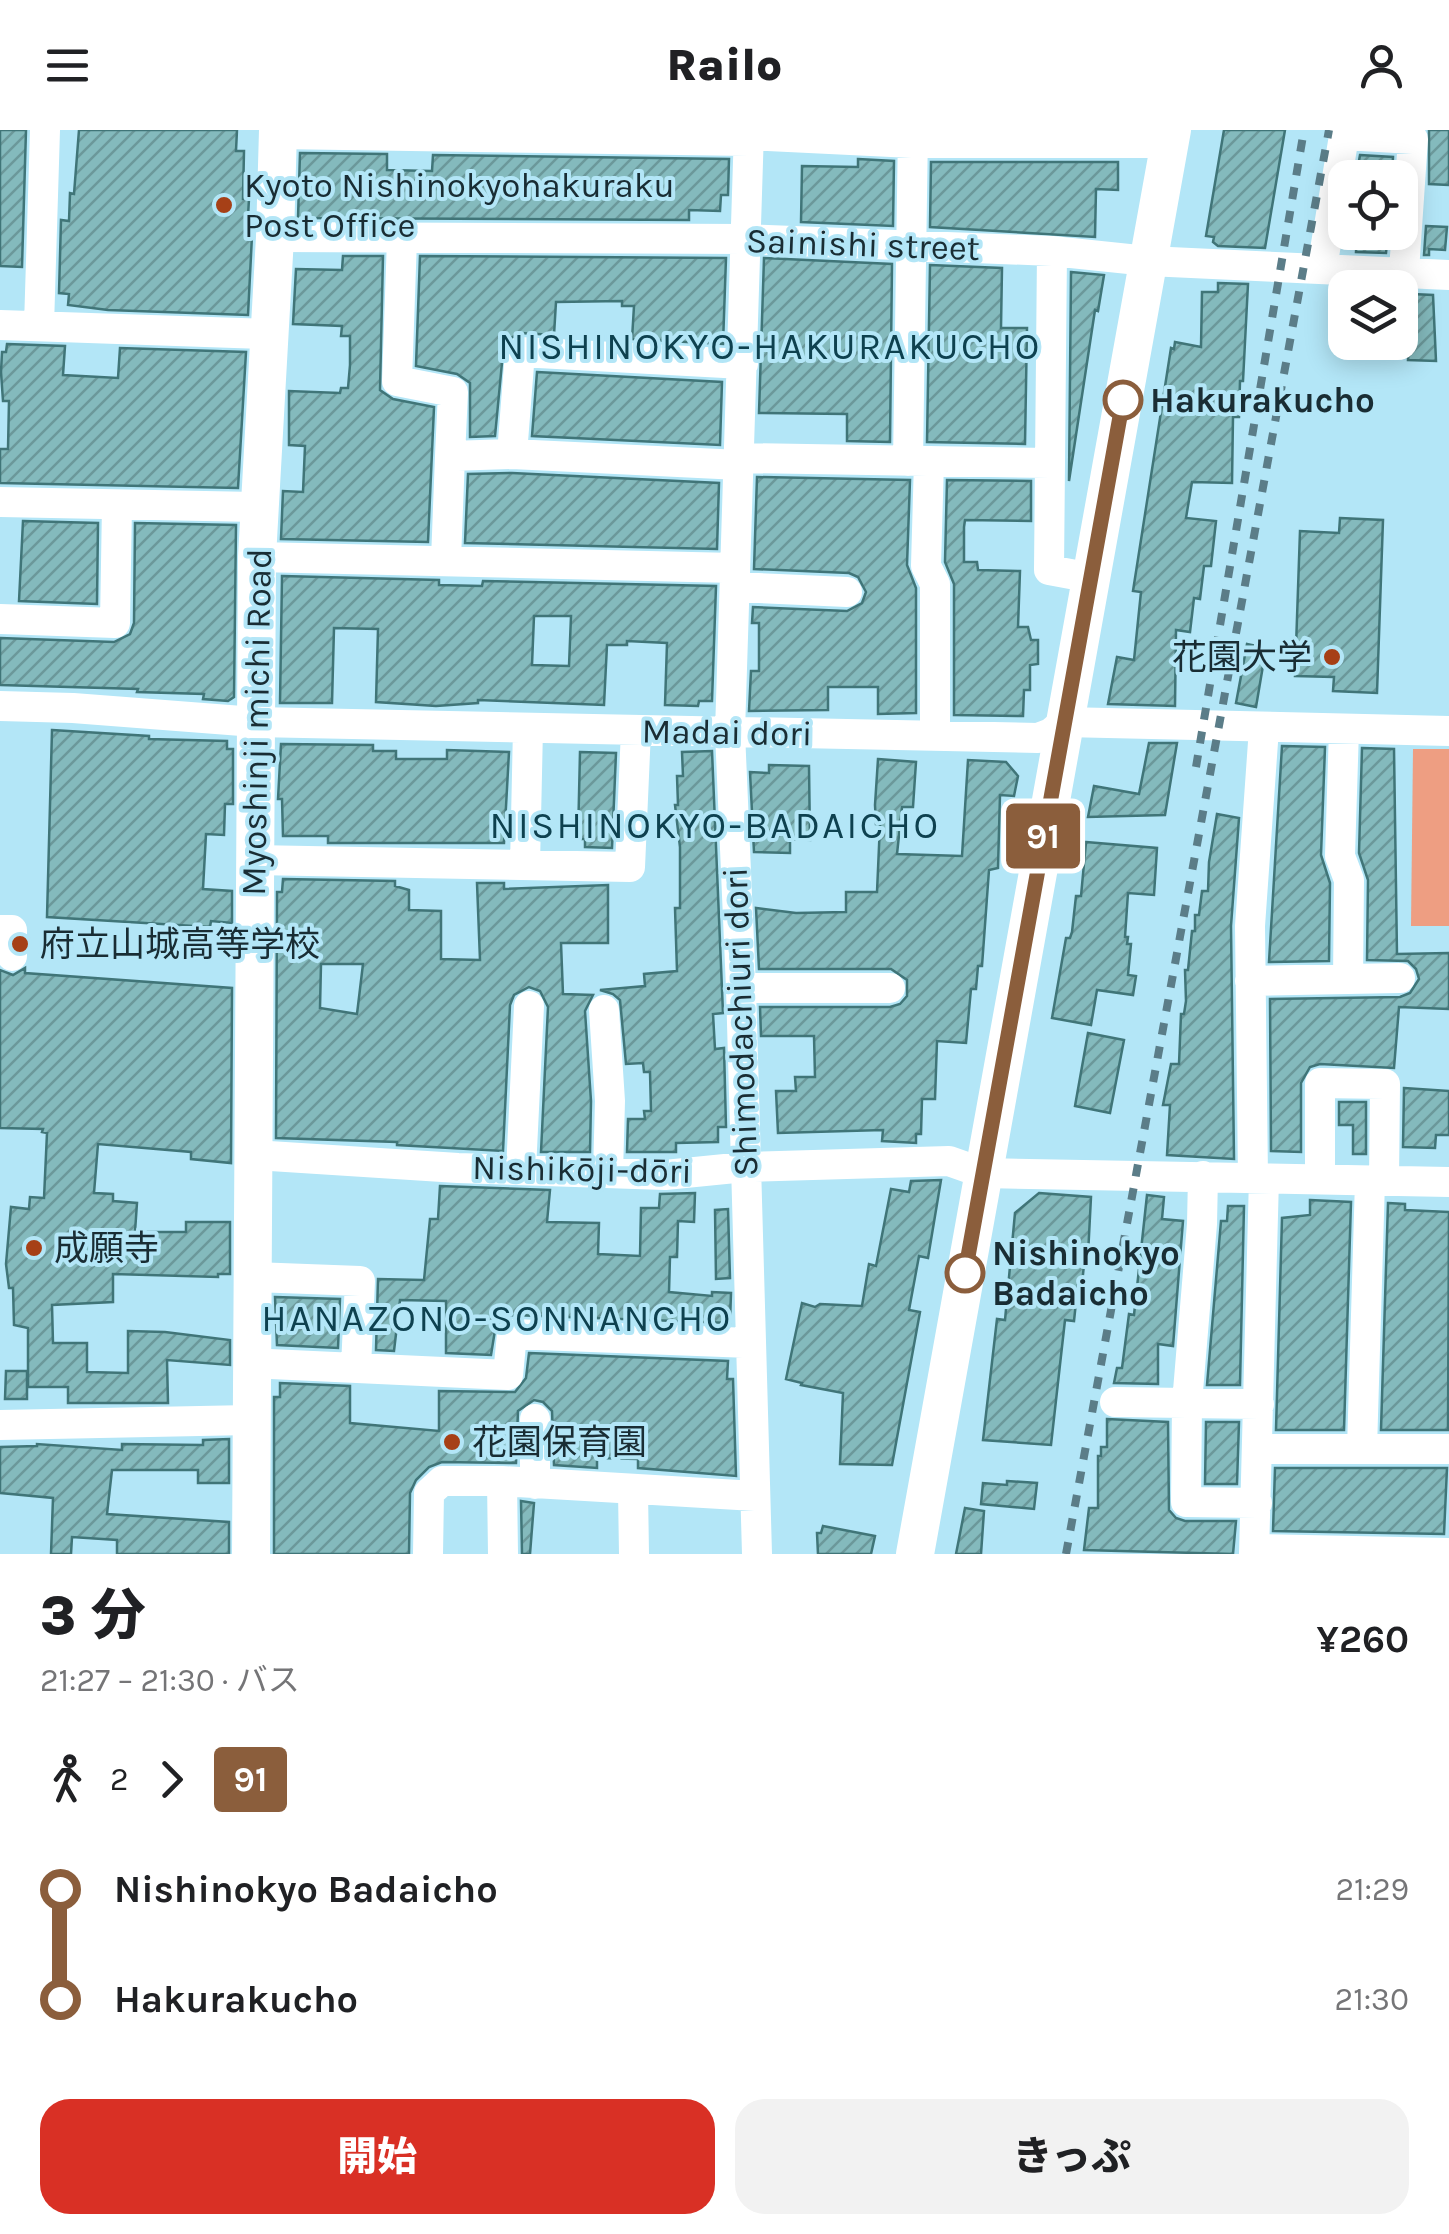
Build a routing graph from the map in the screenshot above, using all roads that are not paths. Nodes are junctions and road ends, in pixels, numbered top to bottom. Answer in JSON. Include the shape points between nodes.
{"nodes":[{"id":1,"x":45,"y":130,"type":"edge"},
{"id":2,"x":278,"y":132,"type":"edge"},
{"id":3,"x":1345,"y":133,"type":"edge"},
{"id":4,"x":749,"y":135,"type":"edge"},
{"id":5,"x":1170,"y":136,"type":"edge"},
{"id":6,"x":912,"y":137,"type":"edge"},
{"id":7,"x":275,"y":237,"type":"junction"},
{"id":8,"x":402,"y":239,"type":"junction"},
{"id":9,"x":746,"y":239,"type":"junction"},
{"id":10,"x":911,"y":245,"type":"junction"},
{"id":11,"x":1052,"y":251,"type":"junction"},
{"id":12,"x":1148,"y":261,"type":"junction"},
{"id":13,"x":1322,"y":268,"type":"junction"},
{"id":14,"x":1363,"y":270,"type":"edge"},
{"id":15,"x":1404,"y":270,"type":"edge"},
{"id":16,"x":1418,"y":273,"type":"edge"},
{"id":17,"x":1449,"y":274,"type":"edge"},
{"id":18,"x":0,"y":324,"type":"edge"},
{"id":19,"x":39,"y":326,"type":"junction"},
{"id":20,"x":267,"y":334,"type":"junction"},
{"id":21,"x":742,"y":364,"type":"junction"},
{"id":22,"x":512,"y":454,"type":"junction"},
{"id":23,"x":450,"y":456,"type":"junction"},
{"id":24,"x":740,"y":461,"type":"junction"},
{"id":25,"x":918,"y":461,"type":"junction"},
{"id":26,"x":1050,"y":463,"type":"junction"},
{"id":27,"x":0,"y":502,"type":"edge"},
{"id":28,"x":118,"y":506,"type":"junction"},
{"id":29,"x":259,"y":507,"type":"junction"},
{"id":30,"x":257,"y":557,"type":"junction"},
{"id":31,"x":446,"y":560,"type":"junction"},
{"id":32,"x":735,"y":578,"type":"junction"},
{"id":33,"x":1092,"y":578,"type":"junction"},
{"id":34,"x":846,"y":592,"type":"dead end"},
{"id":35,"x":0,"y":619,"type":"edge"},
{"id":36,"x":0,"y":706,"type":"edge"},
{"id":37,"x":255,"y":722,"type":"junction"},
{"id":38,"x":1064,"y":722,"type":"junction"},
{"id":39,"x":528,"y":728,"type":"junction"},
{"id":40,"x":1264,"y":728,"type":"junction"},
{"id":41,"x":1344,"y":729,"type":"junction"},
{"id":42,"x":636,"y":730,"type":"junction"},
{"id":43,"x":1449,"y":730,"type":"edge"},
{"id":44,"x":730,"y":732,"type":"junction"},
{"id":45,"x":935,"y":736,"type":"junction"},
{"id":46,"x":254,"y":860,"type":"junction"},
{"id":47,"x":526,"y":865,"type":"junction"},
{"id":48,"x":1400,"y":978,"type":"dead end"},
{"id":49,"x":1348,"y":979,"type":"junction"},
{"id":50,"x":1250,"y":981,"type":"junction"},
{"id":51,"x":740,"y":988,"type":"junction"},
{"id":52,"x":890,"y":988,"type":"dead end"},
{"id":53,"x":529,"y":1006,"type":"dead end"},
{"id":54,"x":604,"y":1010,"type":"dead end"},
{"id":55,"x":253,"y":1155,"type":"junction"},
{"id":56,"x":745,"y":1167,"type":"junction"},
{"id":57,"x":521,"y":1170,"type":"junction"},
{"id":58,"x":982,"y":1172,"type":"junction"},
{"id":59,"x":608,"y":1173,"type":"junction"},
{"id":60,"x":1203,"y":1176,"type":"junction"},
{"id":61,"x":1259,"y":1178,"type":"junction"},
{"id":62,"x":1320,"y":1179,"type":"junction"},
{"id":63,"x":1377,"y":1181,"type":"junction"},
{"id":64,"x":1449,"y":1182,"type":"edge"},
{"id":65,"x":253,"y":1276,"type":"junction"},
{"id":66,"x":750,"y":1344,"type":"junction"},
{"id":67,"x":250,"y":1363,"type":"junction"},
{"id":68,"x":356,"y":1367,"type":"junction"},
{"id":69,"x":1116,"y":1402,"type":"dead end"},
{"id":70,"x":1187,"y":1403,"type":"junction"},
{"id":71,"x":1259,"y":1404,"type":"junction"},
{"id":72,"x":535,"y":1419,"type":"dead end"},
{"id":73,"x":250,"y":1420,"type":"junction"},
{"id":74,"x":0,"y":1425,"type":"edge"},
{"id":75,"x":1258,"y":1448,"type":"junction"},
{"id":76,"x":1362,"y":1449,"type":"junction"},
{"id":77,"x":1449,"y":1449,"type":"edge"},
{"id":78,"x":502,"y":1481,"type":"junction"},
{"id":79,"x":535,"y":1484,"type":"junction"},
{"id":80,"x":633,"y":1491,"type":"junction"},
{"id":81,"x":755,"y":1496,"type":"junction"},
{"id":82,"x":1257,"y":1504,"type":"junction"},
{"id":83,"x":1255,"y":1551,"type":"edge"},
{"id":84,"x":1449,"y":1553,"type":"edge"},
{"id":85,"x":251,"y":1554,"type":"edge"},
{"id":86,"x":428,"y":1554,"type":"edge"},
{"id":87,"x":503,"y":1554,"type":"edge"},
{"id":88,"x":634,"y":1554,"type":"edge"},
{"id":89,"x":756,"y":1554,"type":"edge"},
{"id":90,"x":915,"y":1554,"type":"edge"}],
"edges":[{"from":1,"to":19,"type":"street"},
{"from":2,"to":4,"type":"street"},
{"from":2,"to":7,"type":"main road","name":"Myoshinji michi Road"},
{"from":3,"to":13,"type":"street"},
{"from":3,"to":15,"type":"street","via":[[1413,139]]},
{"from":4,"to":6,"type":"street"},
{"from":4,"to":9,"type":"street","name":"Shimodachiuri dori"},
{"from":5,"to":6,"type":"street"},
{"from":5,"to":12,"type":"main road"},
{"from":6,"to":10,"type":"street"},
{"from":7,"to":8,"type":"street","name":"Sainishi street"},
{"from":7,"to":20,"type":"main road","name":"Myoshinji michi Road"},
{"from":8,"to":9,"type":"street","name":"Sainishi street"},
{"from":8,"to":23,"type":"street","via":[[397,381],[453,392]]},
{"from":9,"to":10,"type":"street","name":"Sainishi street"},
{"from":9,"to":21,"type":"street","name":"Shimodachiuri dori"},
{"from":10,"to":11,"type":"street","name":"Sainishi street"},
{"from":10,"to":25,"type":"street"},
{"from":11,"to":12,"type":"street","name":"Sainishi street"},
{"from":11,"to":26,"type":"street"},
{"from":12,"to":13,"type":"street","name":"Sainishi street"},
{"from":12,"to":33,"type":"main road"},
{"from":13,"to":14,"type":"street","name":"Sainishi street"},
{"from":16,"to":17,"type":"street","name":"Sainishi street"},
{"from":18,"to":19,"type":"street"},
{"from":19,"to":20,"type":"street"},
{"from":20,"to":29,"type":"main road","name":"Myoshinji michi Road"},
{"from":21,"to":22,"type":"street","via":[[520,352]]},
{"from":21,"to":24,"type":"street","name":"Shimodachiuri dori"},
{"from":22,"to":23,"type":"street"},
{"from":22,"to":24,"type":"street"},
{"from":23,"to":31,"type":"street"},
{"from":24,"to":25,"type":"street"},
{"from":24,"to":32,"type":"street","name":"Shimodachiuri dori"},
{"from":25,"to":26,"type":"street"},
{"from":25,"to":45,"type":"street","via":[[926,566],[935,584]]},
{"from":26,"to":33,"type":"street","via":[[1049,570]]},
{"from":27,"to":28,"type":"street"},
{"from":28,"to":29,"type":"street"},
{"from":28,"to":35,"type":"street","via":[[114,624]]},
{"from":29,"to":30,"type":"main road","name":"Myoshinji michi Road"},
{"from":30,"to":31,"type":"street"},
{"from":30,"to":37,"type":"main road","name":"Myoshinji michi Road"},
{"from":31,"to":32,"type":"street"},
{"from":32,"to":34,"type":"street"},
{"from":32,"to":44,"type":"street","name":"Shimodachiuri dori"},
{"from":33,"to":38,"type":"main road"},
{"from":36,"to":37,"type":"street","name":"Madai dori"},
{"from":37,"to":39,"type":"street","name":"Madai dori"},
{"from":37,"to":46,"type":"main road","name":"Myoshinji michi Road"},
{"from":38,"to":40,"type":"street","name":"Madai dori"},
{"from":38,"to":45,"type":"street","name":"Madai dori","via":[[1038,738]]},
{"from":38,"to":58,"type":"main road"},
{"from":39,"to":42,"type":"street","name":"Madai dori"},
{"from":39,"to":47,"type":"street"},
{"from":40,"to":41,"type":"street","name":"Madai dori"},
{"from":40,"to":50,"type":"street"},
{"from":41,"to":43,"type":"street","name":"Madai dori"},
{"from":41,"to":49,"type":"street","via":[[1340,856],[1349,880]]},
{"from":42,"to":44,"type":"street","name":"Madai dori"},
{"from":42,"to":47,"type":"street","via":[[630,868]]},
{"from":44,"to":45,"type":"street","name":"Madai dori"},
{"from":44,"to":51,"type":"street","name":"Shimodachiuri dori"},
{"from":46,"to":47,"type":"street"},
{"from":46,"to":55,"type":"main road","name":"Myoshinji michi Road"},
{"from":48,"to":49,"type":"street"},
{"from":49,"to":50,"type":"street"},
{"from":50,"to":61,"type":"street"},
{"from":51,"to":52,"type":"street"},
{"from":51,"to":56,"type":"street","name":"Shimodachiuri dori"},
{"from":53,"to":57,"type":"street"},
{"from":54,"to":59,"type":"street"},
{"from":55,"to":57,"type":"street","name":"Nishikōji-dōri"},
{"from":55,"to":65,"type":"main road","name":"Myoshinji michi Road"},
{"from":56,"to":58,"type":"street","name":"Nishikōji-dōri","via":[[948,1161]]},
{"from":56,"to":59,"type":"street","name":"Nishikōji-dōri"},
{"from":56,"to":66,"type":"street","name":"Shimodachiuri dori"},
{"from":57,"to":59,"type":"street","name":"Nishikōji-dōri"},
{"from":58,"to":60,"type":"street","name":"Nishikōji-dōri"},
{"from":58,"to":90,"type":"main road"},
{"from":60,"to":61,"type":"street","name":"Nishikōji-dōri"},
{"from":60,"to":70,"type":"street"},
{"from":61,"to":62,"type":"street","name":"Nishikōji-dōri"},
{"from":61,"to":71,"type":"street"},
{"from":62,"to":63,"type":"street","name":"Nishikōji-dōri"},
{"from":62,"to":63,"type":"street","via":[[1320,1084],[1385,1084]]},
{"from":63,"to":64,"type":"street","name":"Nishikōji-dōri"},
{"from":63,"to":76,"type":"street"},
{"from":65,"to":67,"type":"main road","name":"Myoshinji michi Road"},
{"from":65,"to":68,"type":"street","via":[[360,1281]]},
{"from":66,"to":68,"type":"street","via":[[512,1334],[508,1375]]},
{"from":66,"to":81,"type":"street","name":"Shimodachiuri dori"},
{"from":67,"to":68,"type":"street"},
{"from":67,"to":73,"type":"main road","name":"Myoshinji michi Road"},
{"from":69,"to":70,"type":"street"},
{"from":70,"to":71,"type":"street"},
{"from":70,"to":82,"type":"street","via":[[1186,1502]]},
{"from":71,"to":75,"type":"street"},
{"from":72,"to":79,"type":"street"},
{"from":73,"to":74,"type":"street"},
{"from":73,"to":85,"type":"main road","name":"Myoshinji michi Road"},
{"from":75,"to":76,"type":"street"},
{"from":75,"to":82,"type":"street"},
{"from":76,"to":77,"type":"street"},
{"from":78,"to":79,"type":"street"},
{"from":78,"to":86,"type":"street","via":[[442,1481],[429,1493]]},
{"from":78,"to":87,"type":"street"},
{"from":79,"to":80,"type":"street"},
{"from":80,"to":81,"type":"street"},
{"from":80,"to":88,"type":"street"},
{"from":81,"to":89,"type":"street","name":"Shimodachiuri dori"},
{"from":82,"to":83,"type":"street"},
{"from":83,"to":84,"type":"street"}]}
